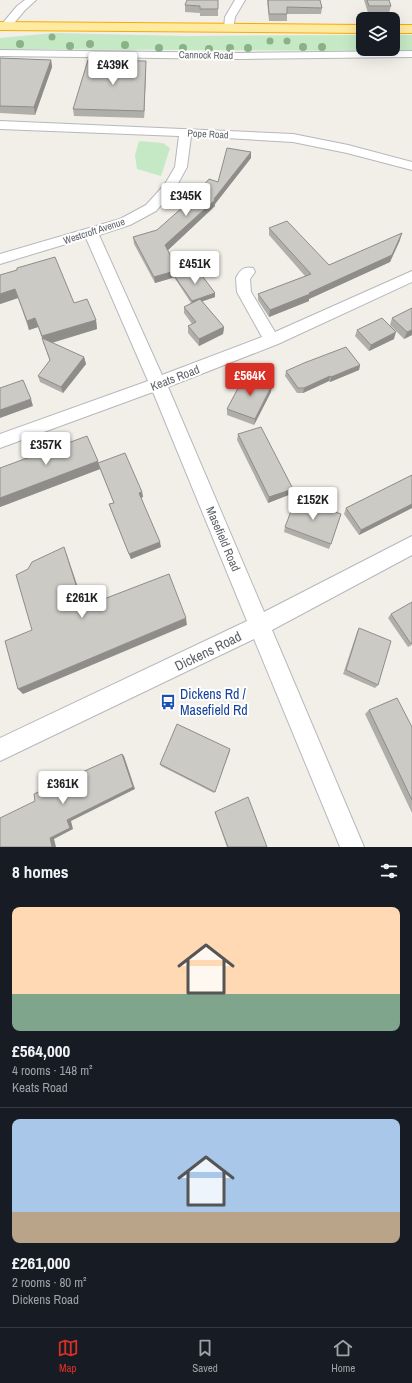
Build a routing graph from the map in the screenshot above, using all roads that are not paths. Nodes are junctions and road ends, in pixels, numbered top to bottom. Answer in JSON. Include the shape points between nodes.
{"nodes":[{"id":1,"x":31,"y":0,"type":"edge"},
{"id":2,"x":240,"y":0,"type":"edge"},
{"id":3,"x":3,"y":26,"type":"edge"},
{"id":4,"x":229,"y":28,"type":"junction"},
{"id":5,"x":356,"y":29,"type":"edge"},
{"id":6,"x":400,"y":29,"type":"edge"},
{"id":7,"x":412,"y":29,"type":"edge"},
{"id":8,"x":0,"y":53,"type":"edge"},
{"id":9,"x":412,"y":54,"type":"edge"},
{"id":10,"x":0,"y":125,"type":"edge"},
{"id":11,"x":185,"y":133,"type":"junction"},
{"id":12,"x":412,"y":166,"type":"edge"},
{"id":13,"x":91,"y":233,"type":"junction"},
{"id":14,"x":0,"y":259,"type":"edge"},
{"id":15,"x":248,"y":272,"type":"dead end"},
{"id":16,"x":412,"y":276,"type":"edge"},
{"id":17,"x":272,"y":340,"type":"junction"},
{"id":18,"x":158,"y":384,"type":"junction"},
{"id":19,"x":0,"y":441,"type":"edge"},
{"id":20,"x":412,"y":545,"type":"edge"},
{"id":21,"x":259,"y":626,"type":"junction"},
{"id":22,"x":0,"y":750,"type":"edge"},
{"id":23,"x":352,"y":847,"type":"edge"}],
"edges":[{"from":1,"to":3,"type":"street"},
{"from":2,"to":4,"type":"street","via":[[230,17]]},
{"from":3,"to":4,"type":"highway"},
{"from":4,"to":5,"type":"highway"},
{"from":6,"to":7,"type":"highway"},
{"from":8,"to":9,"type":"street","name":"Cannock Road","via":[[241,56]]},
{"from":10,"to":11,"type":"street","name":"Pope Road"},
{"from":11,"to":12,"type":"street","name":"Pope Road","via":[[293,138]]},
{"from":11,"to":13,"type":"street","name":"Westcroft Avenue","via":[[180,166],[170,186],[151,208],[125,222]]},
{"from":13,"to":14,"type":"street","name":"Westcroft Avenue"},
{"from":13,"to":18,"type":"street","name":"Masefield Road"},
{"from":15,"to":17,"type":"street","via":[[243,278],[244,292]]},
{"from":16,"to":17,"type":"street","name":"Keats Road"},
{"from":17,"to":18,"type":"street","name":"Keats Road"},
{"from":18,"to":19,"type":"street","name":"Keats Road"},
{"from":18,"to":21,"type":"street","name":"Masefield Road"},
{"from":20,"to":21,"type":"street","name":"Dickens Road"},
{"from":21,"to":22,"type":"street","name":"Dickens Road"},
{"from":21,"to":23,"type":"street","name":"Masefield Road"}]}
